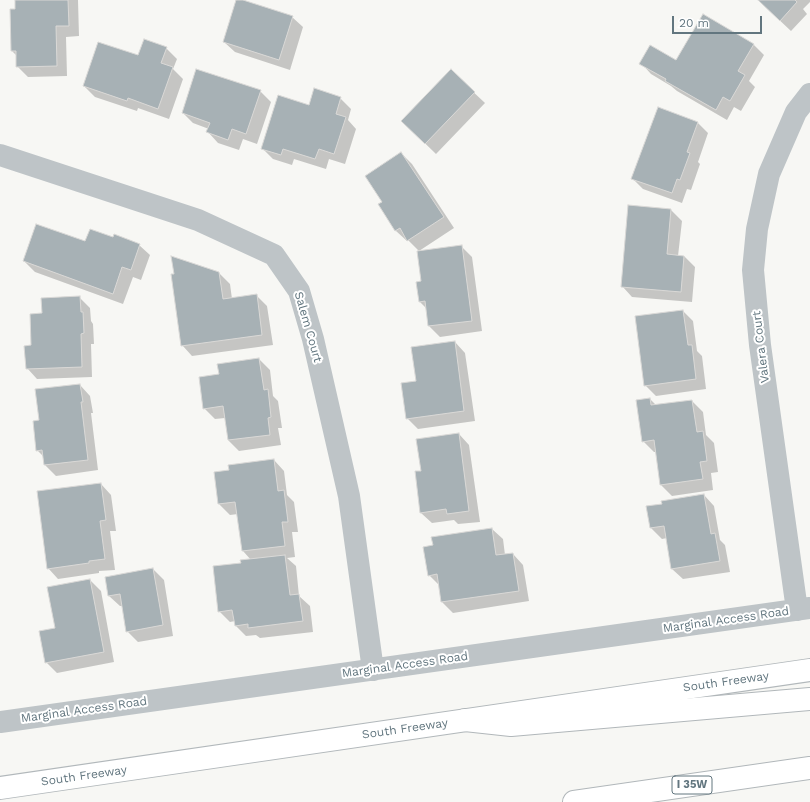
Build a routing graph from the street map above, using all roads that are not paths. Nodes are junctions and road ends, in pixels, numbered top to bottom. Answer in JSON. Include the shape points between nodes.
{"nodes":[{"id":1,"x":810,"y":94,"type":"edge"},
{"id":2,"x":0,"y":155,"type":"edge"},
{"id":3,"x":804,"y":609,"type":"edge"},
{"id":4,"x":373,"y":670,"type":"junction"},
{"id":5,"x":810,"y":670,"type":"edge"},
{"id":6,"x":810,"y":699,"type":"edge"},
{"id":7,"x":465,"y":720,"type":"junction"},
{"id":8,"x":0,"y":722,"type":"edge"},
{"id":9,"x":810,"y":768,"type":"edge"},
{"id":10,"x":0,"y":788,"type":"edge"},
{"id":11,"x":574,"y":802,"type":"edge"}],
"edges":[{"from":1,"to":3,"type":"street","name":"Valera Court","via":[[796,112],[769,174],[753,270],[760,345]]},
{"from":2,"to":4,"type":"street","name":"Salem Court","via":[[198,220],[274,255],[299,291],[314,346],[349,496]]},
{"from":3,"to":4,"type":"street","name":"Marginal Access Road"},
{"from":4,"to":8,"type":"street","name":"Marginal Access Road"},
{"from":5,"to":7,"type":"main road","name":"South Freeway"},
{"from":6,"to":7,"type":"main road","via":[[512,725]]},
{"from":7,"to":10,"type":"main road","name":"South Freeway"},
{"from":9,"to":11,"type":"main road","number":"I 35W"}]}
